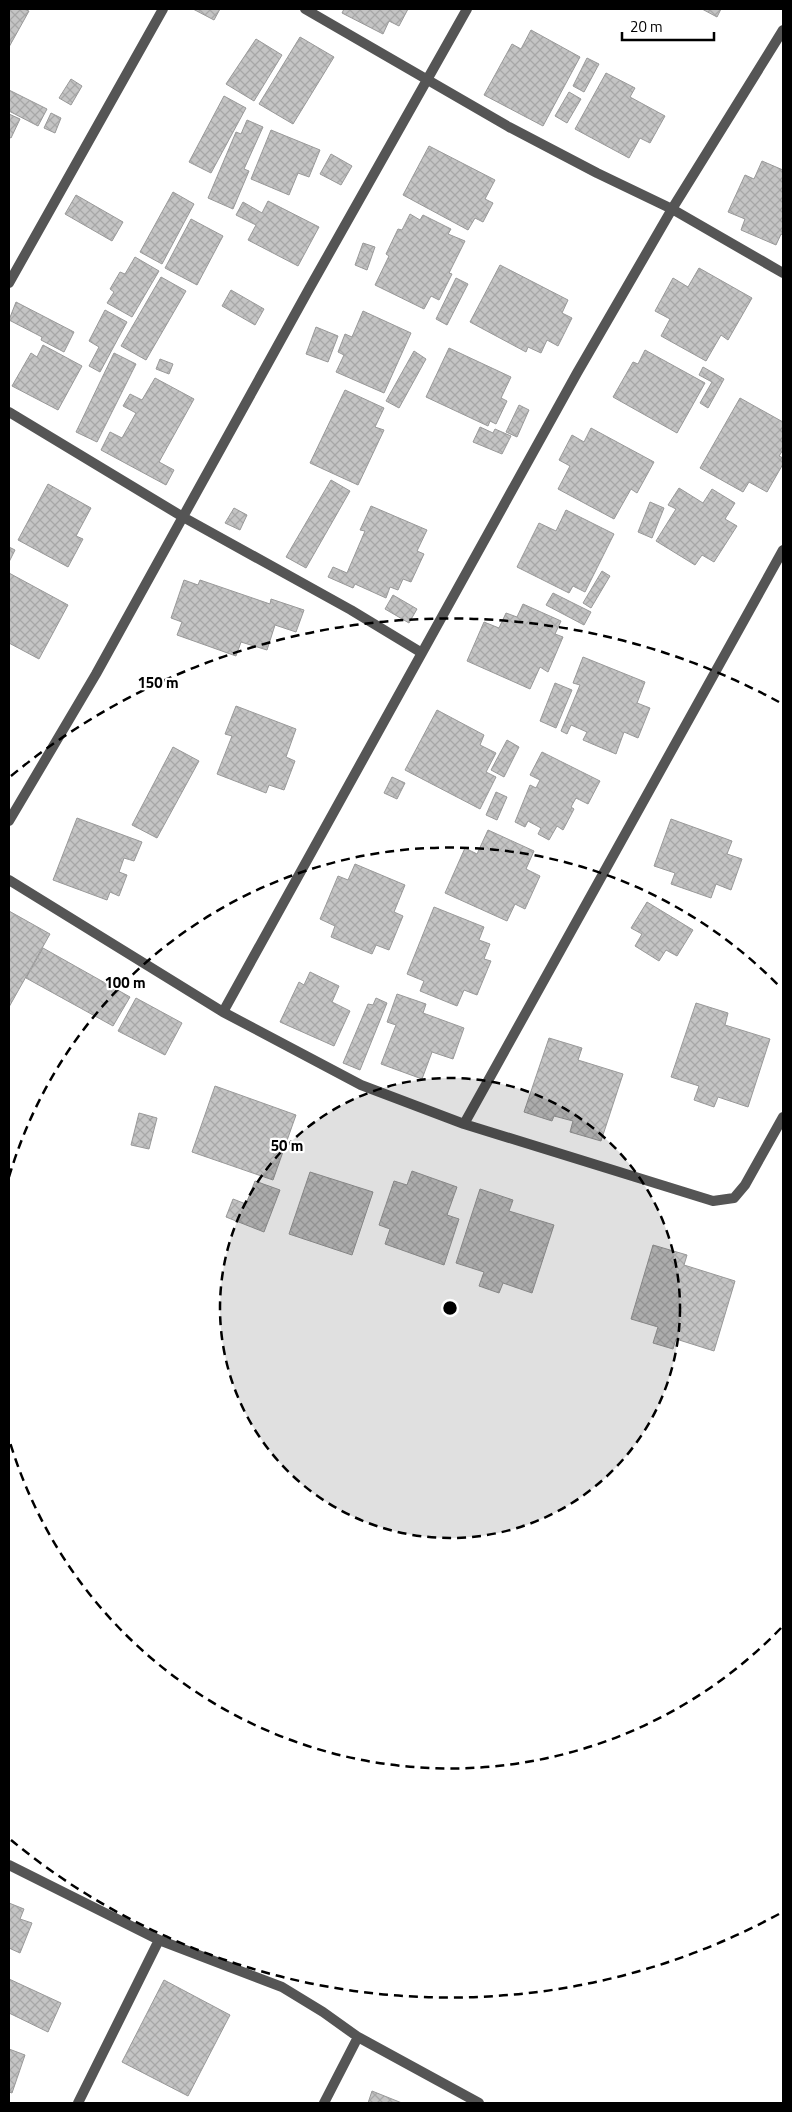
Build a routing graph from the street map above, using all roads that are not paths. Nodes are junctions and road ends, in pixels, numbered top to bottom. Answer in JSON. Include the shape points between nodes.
{"nodes":[{"id":1,"x":163,"y":9,"type":"edge"},
{"id":2,"x":305,"y":9,"type":"edge"},
{"id":3,"x":467,"y":9,"type":"edge"},
{"id":4,"x":783,"y":30,"type":"edge"},
{"id":5,"x":427,"y":78,"type":"junction"},
{"id":6,"x":672,"y":209,"type":"junction"},
{"id":7,"x":783,"y":272,"type":"edge"},
{"id":8,"x":9,"y":283,"type":"edge"},
{"id":9,"x":9,"y":412,"type":"edge"},
{"id":10,"x":183,"y":518,"type":"junction"},
{"id":11,"x":783,"y":550,"type":"edge"},
{"id":12,"x":422,"y":653,"type":"junction"},
{"id":13,"x":9,"y":821,"type":"edge"},
{"id":14,"x":9,"y":880,"type":"edge"},
{"id":15,"x":223,"y":1012,"type":"junction"},
{"id":16,"x":783,"y":1117,"type":"edge"},
{"id":17,"x":464,"y":1124,"type":"junction"},
{"id":18,"x":9,"y":1865,"type":"edge"},
{"id":19,"x":159,"y":1940,"type":"junction"},
{"id":20,"x":358,"y":2037,"type":"junction"},
{"id":21,"x":78,"y":2103,"type":"edge"},
{"id":22,"x":324,"y":2103,"type":"edge"},
{"id":23,"x":479,"y":2103,"type":"edge"}],
"edges":[{"from":1,"to":8,"type":"street"},
{"from":2,"to":5,"type":"street"},
{"from":3,"to":5,"type":"street"},
{"from":4,"to":6,"type":"street"},
{"from":5,"to":6,"type":"street","via":[[509,127]]},
{"from":5,"to":10,"type":"street"},
{"from":6,"to":7,"type":"street"},
{"from":6,"to":12,"type":"street"},
{"from":9,"to":10,"type":"street"},
{"from":10,"to":12,"type":"street"},
{"from":10,"to":13,"type":"street"},
{"from":11,"to":17,"type":"street"},
{"from":12,"to":15,"type":"street"},
{"from":14,"to":15,"type":"street"},
{"from":15,"to":17,"type":"street","via":[[361,1085]]},
{"from":16,"to":17,"type":"street","via":[[745,1185],[734,1198],[713,1201]]},
{"from":18,"to":19,"type":"street"},
{"from":19,"to":20,"type":"street","via":[[282,1987]]},
{"from":19,"to":21,"type":"street"},
{"from":20,"to":22,"type":"street"},
{"from":20,"to":23,"type":"street"}]}
